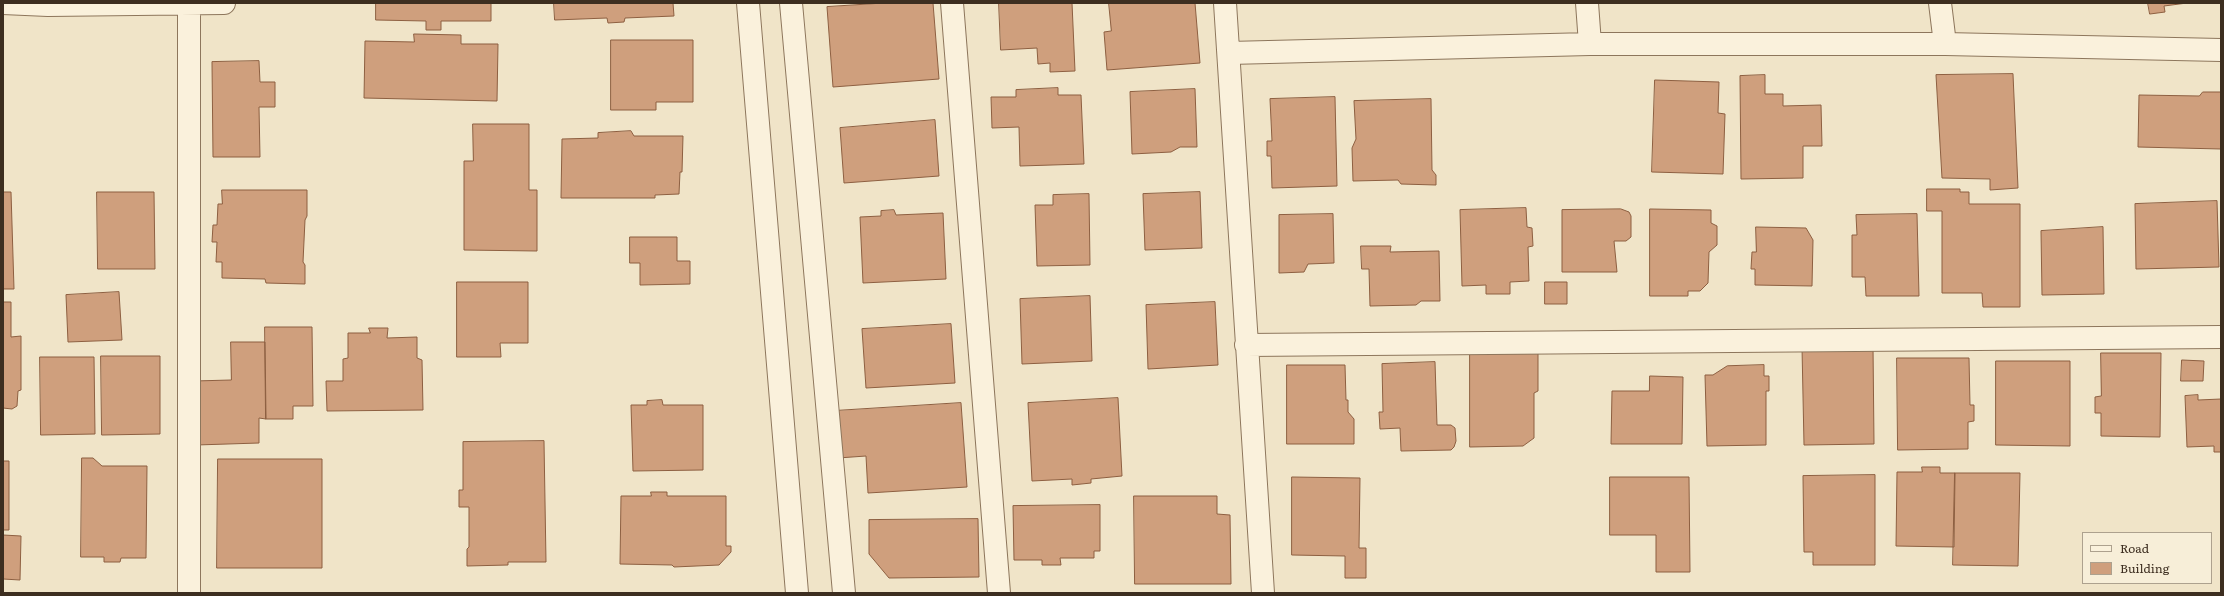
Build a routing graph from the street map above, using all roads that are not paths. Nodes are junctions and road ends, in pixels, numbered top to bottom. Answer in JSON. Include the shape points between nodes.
{"nodes":[{"id":1,"x":3,"y":3,"type":"edge"},
{"id":2,"x":224,"y":3,"type":"edge"},
{"id":3,"x":748,"y":3,"type":"edge"},
{"id":4,"x":792,"y":3,"type":"edge"},
{"id":5,"x":952,"y":3,"type":"edge"},
{"id":6,"x":1225,"y":3,"type":"edge"},
{"id":7,"x":1588,"y":3,"type":"edge"},
{"id":8,"x":1940,"y":3,"type":"edge"},
{"id":9,"x":48,"y":4,"type":"edge"},
{"id":10,"x":189,"y":5,"type":"junction"},
{"id":11,"x":1590,"y":44,"type":"junction"},
{"id":12,"x":1944,"y":44,"type":"junction"},
{"id":13,"x":2221,"y":50,"type":"edge"},
{"id":14,"x":1229,"y":53,"type":"junction"},
{"id":15,"x":2221,"y":337,"type":"edge"},
{"id":16,"x":1246,"y":344,"type":"junction"},
{"id":17,"x":189,"y":593,"type":"edge"},
{"id":18,"x":797,"y":593,"type":"edge"},
{"id":19,"x":844,"y":593,"type":"edge"},
{"id":20,"x":999,"y":593,"type":"edge"},
{"id":21,"x":1263,"y":593,"type":"edge"}],
"edges":[{"from":1,"to":9,"type":"street"},
{"from":2,"to":10,"type":"street"},
{"from":3,"to":18,"type":"street"},
{"from":4,"to":19,"type":"street"},
{"from":5,"to":20,"type":"street"},
{"from":6,"to":14,"type":"street"},
{"from":7,"to":11,"type":"street"},
{"from":8,"to":12,"type":"street"},
{"from":9,"to":10,"type":"street"},
{"from":10,"to":17,"type":"street"},
{"from":11,"to":12,"type":"street"},
{"from":11,"to":14,"type":"street"},
{"from":12,"to":13,"type":"street"},
{"from":14,"to":16,"type":"street"},
{"from":15,"to":16,"type":"street"},
{"from":16,"to":21,"type":"street"}]}
